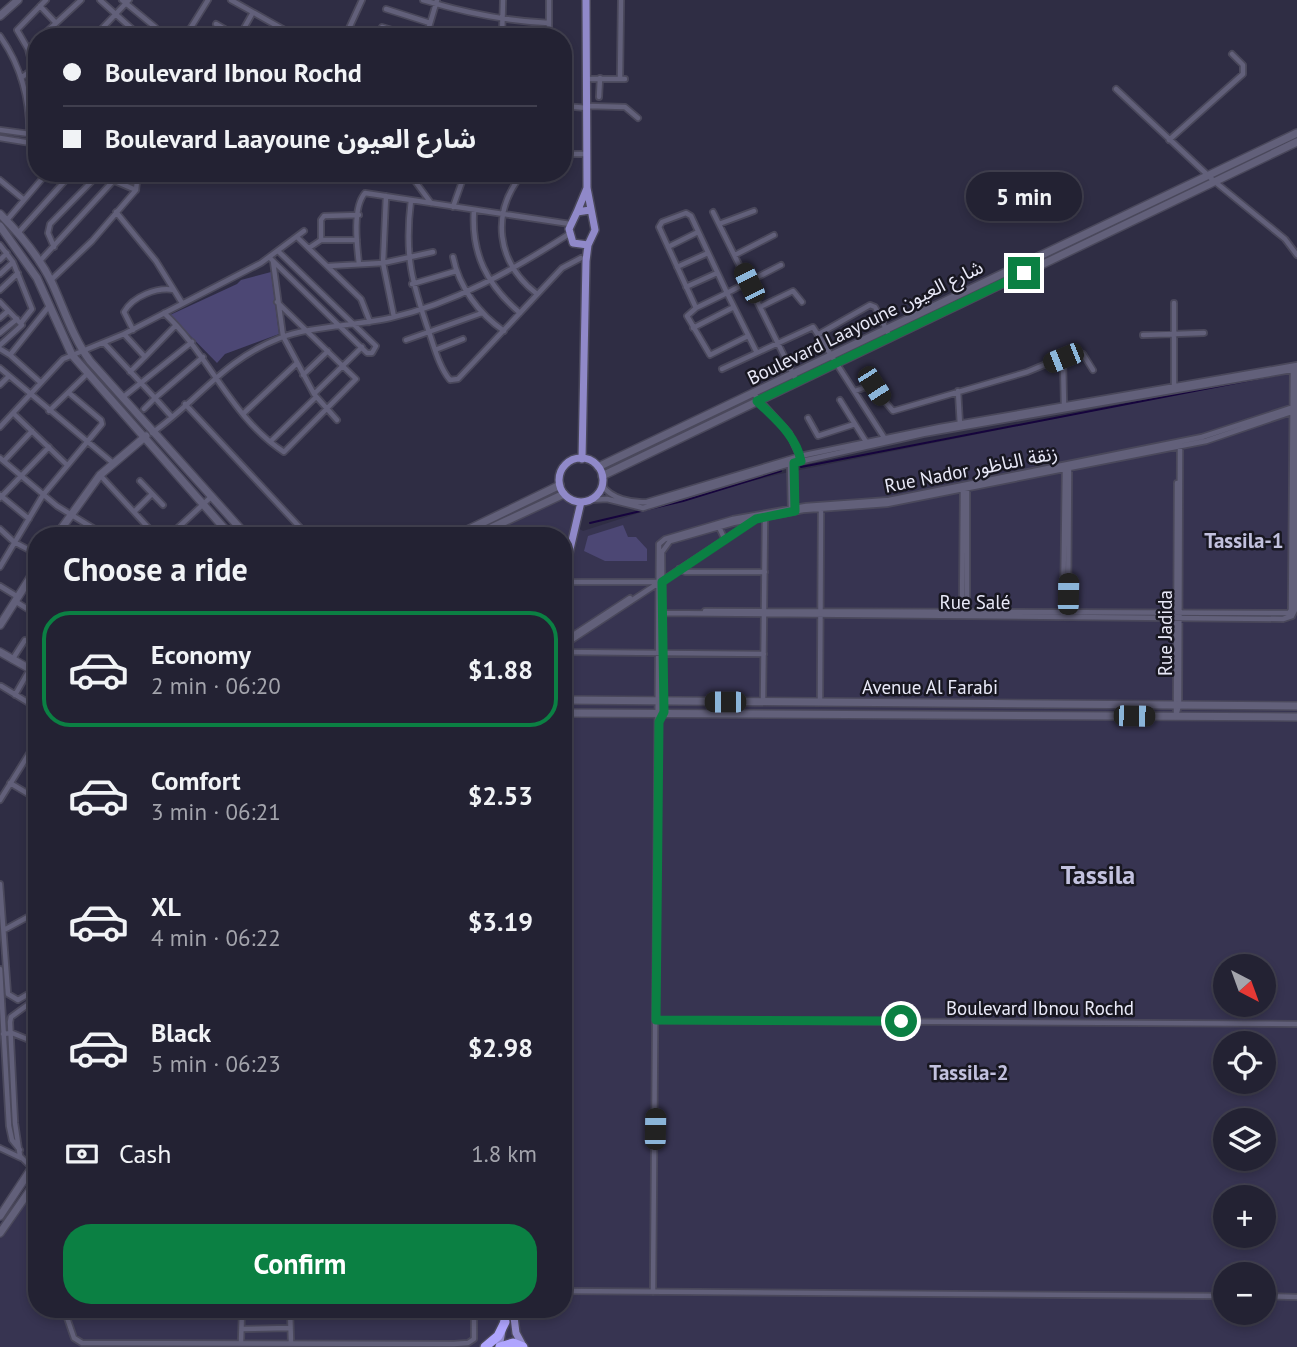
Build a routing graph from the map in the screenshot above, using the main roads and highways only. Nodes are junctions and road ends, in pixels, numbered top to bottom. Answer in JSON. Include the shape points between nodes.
{"nodes":[{"id":1,"x":586,"y":0,"type":"edge"},
{"id":2,"x":587,"y":188,"type":"junction"},
{"id":3,"x":590,"y":210,"type":"junction"},
{"id":4,"x":577,"y":212,"type":"junction"},
{"id":5,"x":577,"y":245,"type":"junction"},
{"id":6,"x":588,"y":245,"type":"junction"},
{"id":7,"x":586,"y":268,"type":"junction"},
{"id":8,"x":582,"y":459,"type":"junction"},
{"id":9,"x":581,"y":502,"type":"junction"},
{"id":10,"x":572,"y":541,"type":"edge"},
{"id":11,"x":505,"y":1318,"type":"edge"},
{"id":12,"x":514,"y":1318,"type":"edge"},
{"id":13,"x":505,"y":1322,"type":"junction"},
{"id":14,"x":485,"y":1347,"type":"edge"},
{"id":15,"x":500,"y":1347,"type":"edge"},
{"id":16,"x":523,"y":1347,"type":"edge"}],
"edges":[{"from":1,"to":2,"type":"main road"},
{"from":2,"to":3,"type":"main road"},
{"from":2,"to":4,"type":"main road"},
{"from":3,"to":4,"type":"main road"},
{"from":3,"to":6,"type":"main road","via":[[595,230]]},
{"from":4,"to":5,"type":"main road","via":[[569,234]]},
{"from":5,"to":6,"type":"main road"},
{"from":5,"to":7,"type":"main road"},
{"from":6,"to":7,"type":"main road"},
{"from":7,"to":8,"type":"main road"},
{"from":8,"to":9,"type":"main road","via":[[598,467],[602,485],[590,500]]},
{"from":8,"to":9,"type":"main road","via":[[566,464],[559,485],[564,494]]},
{"from":9,"to":10,"type":"main road"},
{"from":11,"to":13,"type":"main road"},
{"from":12,"to":16,"type":"main road"},
{"from":13,"to":14,"type":"highway"},
{"from":13,"to":15,"type":"main road"},
{"from":15,"to":16,"type":"highway","via":[[513,1343]]}]}
